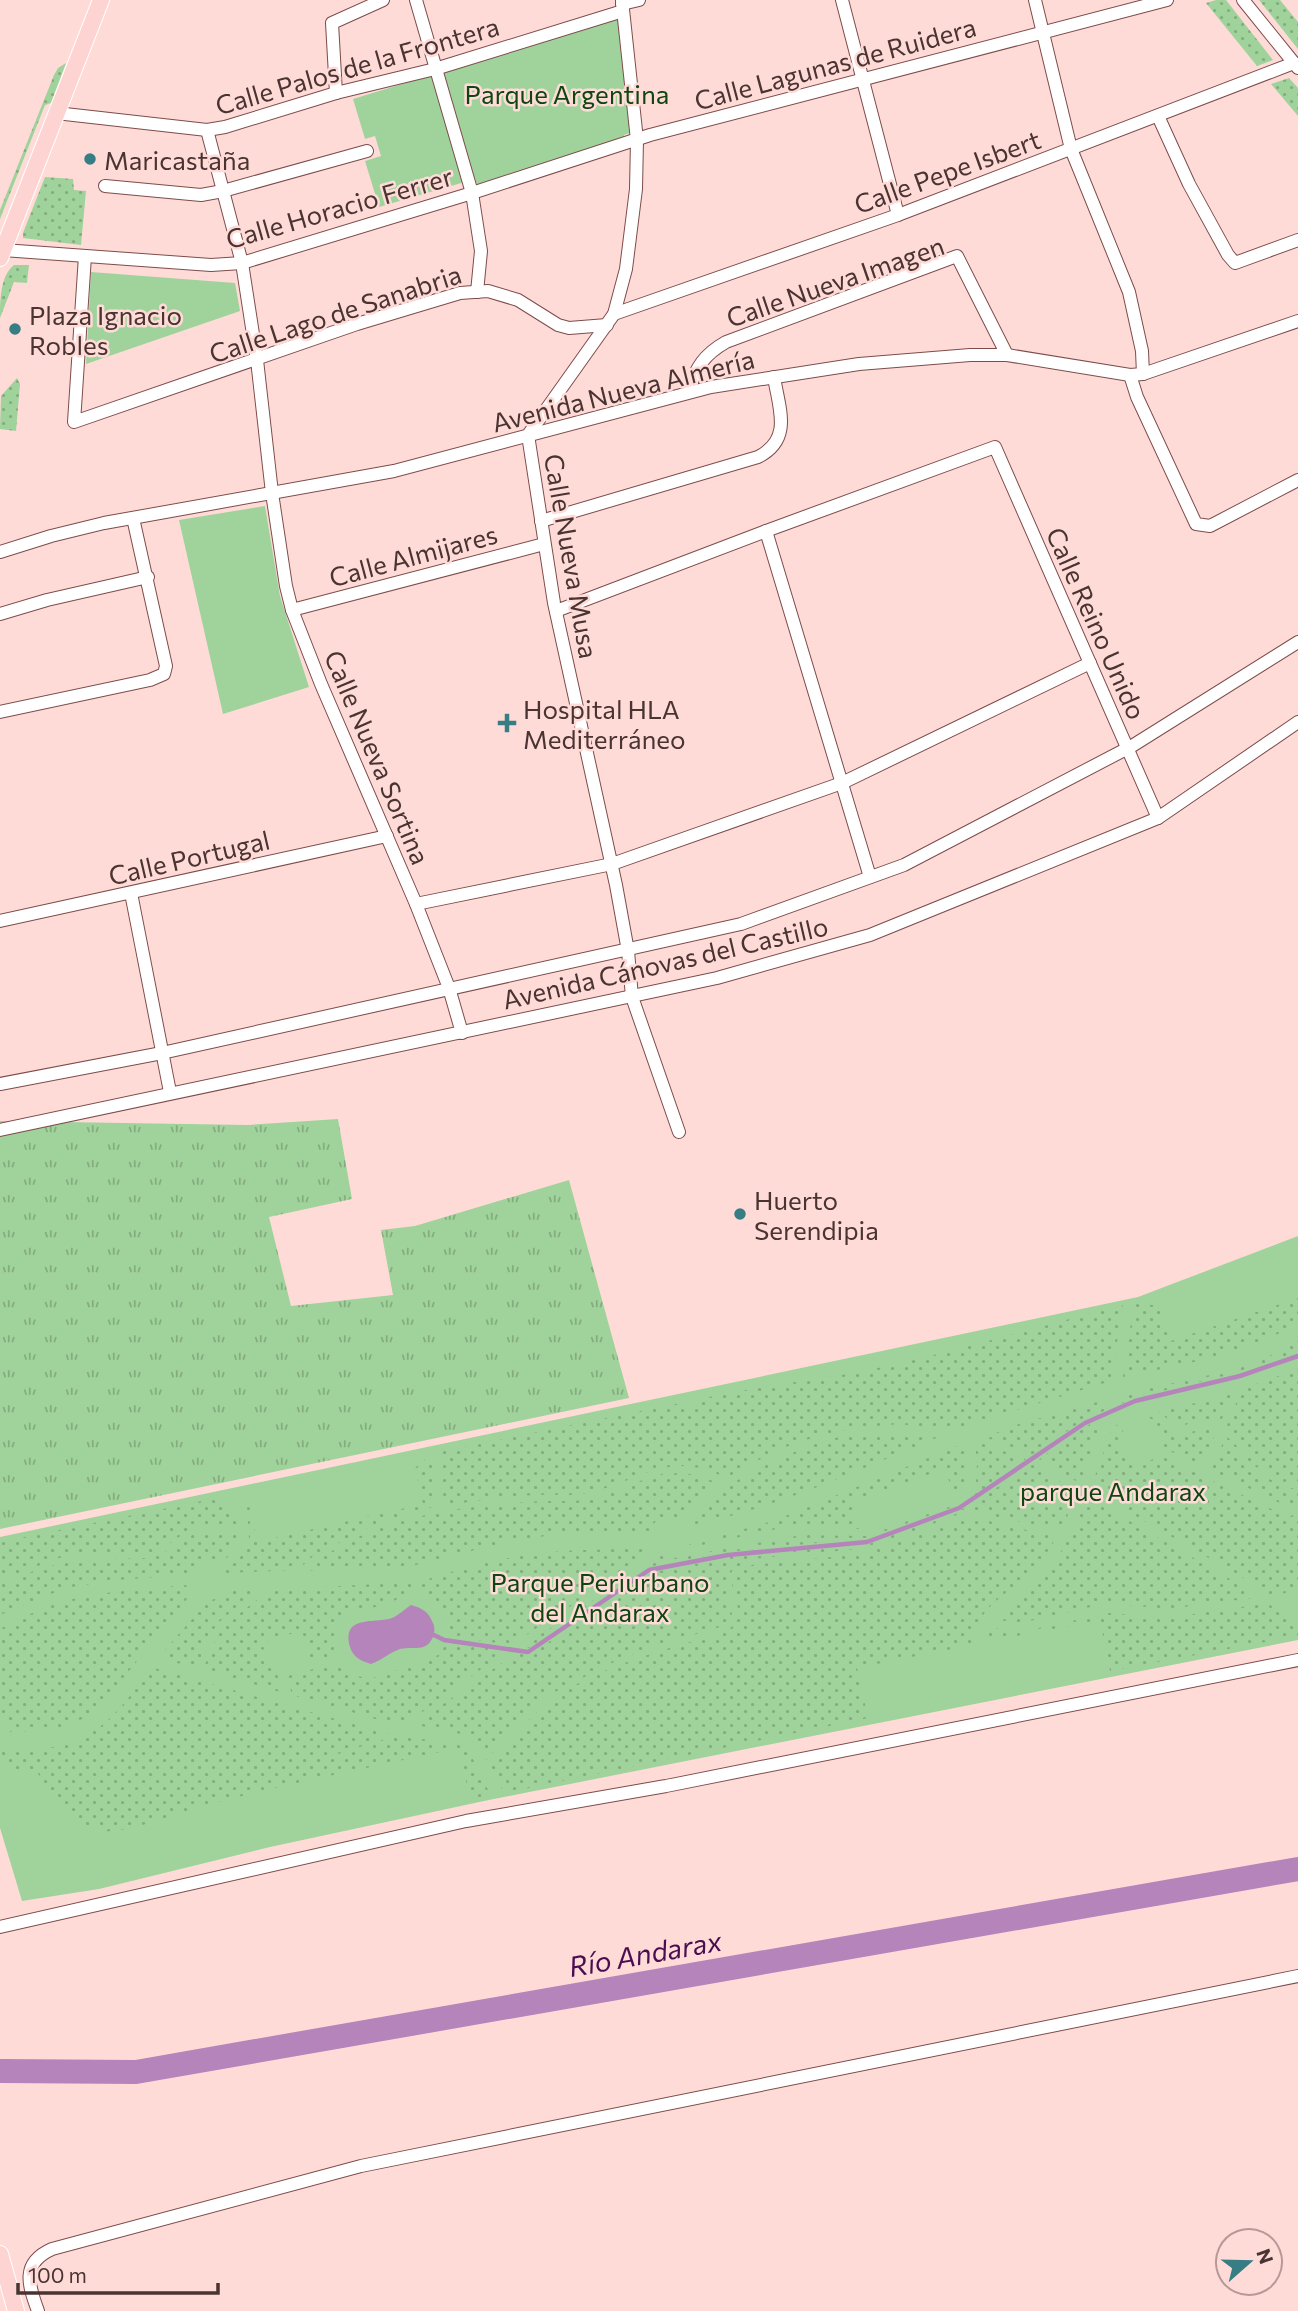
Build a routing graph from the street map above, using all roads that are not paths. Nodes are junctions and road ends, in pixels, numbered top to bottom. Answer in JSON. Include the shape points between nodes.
{"nodes":[{"id":1,"x":100,"y":0,"type":"edge"},
{"id":2,"x":383,"y":0,"type":"edge"},
{"id":3,"x":416,"y":0,"type":"edge"},
{"id":4,"x":639,"y":0,"type":"edge"},
{"id":5,"x":842,"y":0,"type":"edge"},
{"id":6,"x":1035,"y":0,"type":"edge"},
{"id":7,"x":1167,"y":0,"type":"edge"},
{"id":8,"x":1243,"y":0,"type":"edge"},
{"id":9,"x":623,"y":5,"type":"edge"},
{"id":10,"x":1044,"y":32,"type":"junction"},
{"id":11,"x":1296,"y":66,"type":"edge"},
{"id":12,"x":435,"y":69,"type":"junction"},
{"id":13,"x":863,"y":79,"type":"junction"},
{"id":14,"x":336,"y":93,"type":"junction"},
{"id":15,"x":56,"y":113,"type":"junction"},
{"id":16,"x":1158,"y":116,"type":"junction"},
{"id":17,"x":207,"y":130,"type":"junction"},
{"id":18,"x":638,"y":140,"type":"junction"},
{"id":19,"x":1071,"y":149,"type":"junction"},
{"id":20,"x":368,"y":151,"type":"dead end"},
{"id":21,"x":105,"y":186,"type":"dead end"},
{"id":22,"x":223,"y":191,"type":"junction"},
{"id":23,"x":472,"y":193,"type":"junction"},
{"id":24,"x":898,"y":215,"type":"junction"},
{"id":25,"x":1298,"y":240,"type":"edge"},
{"id":26,"x":2,"y":254,"type":"edge"},
{"id":27,"x":85,"y":256,"type":"junction"},
{"id":28,"x":242,"y":263,"type":"junction"},
{"id":29,"x":477,"y":292,"type":"junction"},
{"id":30,"x":610,"y":320,"type":"junction"},
{"id":31,"x":1298,"y":321,"type":"edge"},
{"id":32,"x":1007,"y":355,"type":"junction"},
{"id":33,"x":257,"y":360,"type":"junction"},
{"id":34,"x":1136,"y":375,"type":"junction"},
{"id":35,"x":774,"y":377,"type":"junction"},
{"id":36,"x":690,"y":392,"type":"junction"},
{"id":37,"x":528,"y":435,"type":"junction"},
{"id":38,"x":1298,"y":480,"type":"edge"},
{"id":39,"x":272,"y":494,"type":"junction"},
{"id":40,"x":133,"y":518,"type":"junction"},
{"id":41,"x":541,"y":522,"type":"junction"},
{"id":42,"x":766,"y":531,"type":"junction"},
{"id":43,"x":544,"y":544,"type":"junction"},
{"id":44,"x":0,"y":552,"type":"edge"},
{"id":45,"x":148,"y":577,"type":"junction"},
{"id":46,"x":292,"y":610,"type":"junction"},
{"id":47,"x":556,"y":611,"type":"junction"},
{"id":48,"x":0,"y":614,"type":"edge"},
{"id":49,"x":1298,"y":642,"type":"edge"},
{"id":50,"x":1090,"y":663,"type":"junction"},
{"id":51,"x":0,"y":712,"type":"edge"},
{"id":52,"x":1298,"y":722,"type":"edge"},
{"id":53,"x":1128,"y":748,"type":"junction"},
{"id":54,"x":842,"y":783,"type":"junction"},
{"id":55,"x":1158,"y":818,"type":"junction"},
{"id":56,"x":387,"y":836,"type":"junction"},
{"id":57,"x":612,"y":864,"type":"junction"},
{"id":58,"x":870,"y":877,"type":"junction"},
{"id":59,"x":131,"y":893,"type":"junction"},
{"id":60,"x":416,"y":904,"type":"junction"},
{"id":61,"x":0,"y":921,"type":"edge"},
{"id":62,"x":628,"y":951,"type":"junction"},
{"id":63,"x":449,"y":988,"type":"junction"},
{"id":64,"x":632,"y":997,"type":"junction"},
{"id":65,"x":462,"y":1033,"type":"junction"},
{"id":66,"x":162,"y":1053,"type":"junction"},
{"id":67,"x":0,"y":1084,"type":"edge"},
{"id":68,"x":170,"y":1092,"type":"junction"},
{"id":69,"x":0,"y":1130,"type":"edge"},
{"id":70,"x":679,"y":1132,"type":"dead end"},
{"id":71,"x":1298,"y":1660,"type":"edge"},
{"id":72,"x":0,"y":1927,"type":"edge"},
{"id":73,"x":1298,"y":1976,"type":"edge"},
{"id":74,"x":0,"y":2254,"type":"edge"},
{"id":75,"x":16,"y":2311,"type":"edge"},
{"id":76,"x":38,"y":2311,"type":"edge"}],
"edges":[{"from":1,"to":15,"type":"main road"},
{"from":2,"to":14,"type":"street","via":[[332,23]]},
{"from":3,"to":12,"type":"street"},
{"from":4,"to":9,"type":"street","name":"Calle Palos de la Frontera"},
{"from":5,"to":13,"type":"street"},
{"from":6,"to":10,"type":"street"},
{"from":7,"to":10,"type":"street","name":"Calle Lagunas de Ruidera"},
{"from":8,"to":11,"type":"street"},
{"from":9,"to":12,"type":"street","name":"Calle Palos de la Frontera"},
{"from":9,"to":18,"type":"street"},
{"from":10,"to":13,"type":"street","name":"Calle Lagunas de Ruidera"},
{"from":10,"to":19,"type":"street"},
{"from":11,"to":16,"type":"street","name":"Calle Pepe Isbert"},
{"from":12,"to":14,"type":"street","name":"Calle Palos de la Frontera"},
{"from":12,"to":23,"type":"street"},
{"from":13,"to":18,"type":"street","name":"Calle Lagunas de Ruidera"},
{"from":13,"to":24,"type":"street"},
{"from":14,"to":17,"type":"street","name":"Calle Palos de la Frontera"},
{"from":15,"to":17,"type":"street","name":"Calle Palos de la Frontera"},
{"from":15,"to":26,"type":"main road"},
{"from":16,"to":19,"type":"street","name":"Calle Pepe Isbert"},
{"from":16,"to":25,"type":"street","via":[[1189,184],[1235,263]]},
{"from":17,"to":22,"type":"street","name":"Calle Nueva Sortina"},
{"from":18,"to":23,"type":"street","name":"Calle Horacio Ferrer"},
{"from":18,"to":30,"type":"street","via":[[626,269]]},
{"from":19,"to":24,"type":"street","name":"Calle Pepe Isbert"},
{"from":19,"to":34,"type":"street","via":[[1129,292],[1142,351]]},
{"from":20,"to":22,"type":"street"},
{"from":21,"to":22,"type":"street","via":[[201,195]]},
{"from":22,"to":28,"type":"street","name":"Calle Nueva Sortina"},
{"from":23,"to":28,"type":"street","name":"Calle Horacio Ferrer"},
{"from":23,"to":29,"type":"street","via":[[481,251]]},
{"from":24,"to":30,"type":"street","name":"Calle Pepe Isbert"},
{"from":26,"to":27,"type":"street","name":"Calle Horacio Ferrer"},
{"from":27,"to":28,"type":"street","name":"Calle Horacio Ferrer"},
{"from":27,"to":33,"type":"street","name":"Calle Lago de Sanabria","via":[[74,422]]},
{"from":28,"to":33,"type":"street","name":"Calle Nueva Sortina"},
{"from":29,"to":30,"type":"street","name":"Calle Lago de Sanabria","via":[[518,300],[569,328]]},
{"from":29,"to":33,"type":"street","name":"Calle Lago de Sanabria","via":[[422,304]]},
{"from":30,"to":37,"type":"street"},
{"from":31,"to":34,"type":"street","name":"Avenida Nueva Almería"},
{"from":32,"to":34,"type":"street","name":"Avenida Nueva Almería"},
{"from":32,"to":35,"type":"street","name":"Avenida Nueva Almería","via":[[927,357]]},
{"from":32,"to":36,"type":"street","name":"Calle Nueva Imagen","via":[[957,256],[726,342],[697,367]]},
{"from":33,"to":39,"type":"street","name":"Calle Nueva Sortina"},
{"from":34,"to":38,"type":"street","via":[[1137,397],[1196,524],[1210,526]]},
{"from":35,"to":36,"type":"street","name":"Avenida Nueva Almería"},
{"from":35,"to":41,"type":"street","via":[[781,427],[770,451]]},
{"from":36,"to":37,"type":"street","name":"Avenida Nueva Almería"},
{"from":37,"to":39,"type":"street","name":"Avenida Nueva Almería","via":[[394,471]]},
{"from":37,"to":41,"type":"street","name":"Calle Nueva Musa"},
{"from":39,"to":40,"type":"street","name":"Avenida Nueva Almería"},
{"from":39,"to":46,"type":"street","name":"Calle Nueva Sortina"},
{"from":40,"to":44,"type":"street","name":"Avenida Nueva Almería"},
{"from":40,"to":45,"type":"street"},
{"from":41,"to":43,"type":"street","name":"Calle Nueva Musa"},
{"from":42,"to":47,"type":"street"},
{"from":42,"to":50,"type":"street","name":"Calle Reino Unido","via":[[995,447]]},
{"from":42,"to":54,"type":"street"},
{"from":43,"to":46,"type":"street","name":"Calle Almijares"},
{"from":43,"to":47,"type":"street","name":"Calle Nueva Musa"},
{"from":45,"to":48,"type":"street"},
{"from":45,"to":51,"type":"street","via":[[164,674]]},
{"from":46,"to":56,"type":"street","name":"Calle Nueva Sortina"},
{"from":47,"to":57,"type":"street","name":"Calle Nueva Musa"},
{"from":49,"to":53,"type":"street","name":"Avenida Cánovas del Castillo"},
{"from":50,"to":53,"type":"street","name":"Calle Reino Unido"},
{"from":50,"to":54,"type":"street"},
{"from":52,"to":55,"type":"street","name":"Avenida Cánovas del Castillo"},
{"from":53,"to":55,"type":"street","name":"Calle Reino Unido"},
{"from":53,"to":58,"type":"street","name":"Avenida Cánovas del Castillo","via":[[904,865]]},
{"from":54,"to":57,"type":"street"},
{"from":54,"to":58,"type":"street"},
{"from":55,"to":64,"type":"street","name":"Avenida Cánovas del Castillo","via":[[870,935]]},
{"from":56,"to":59,"type":"street","name":"Calle Portugal"},
{"from":56,"to":60,"type":"street","name":"Calle Nueva Sortina"},
{"from":57,"to":60,"type":"street"},
{"from":57,"to":62,"type":"street","name":"Calle Nueva Musa"},
{"from":58,"to":62,"type":"street","name":"Avenida Cánovas del Castillo","via":[[741,924]]},
{"from":59,"to":61,"type":"street","name":"Calle Portugal"},
{"from":59,"to":66,"type":"street"},
{"from":60,"to":63,"type":"street","name":"Calle Nueva Sortina"},
{"from":62,"to":63,"type":"street","name":"Avenida Cánovas del Castillo"},
{"from":62,"to":64,"type":"street","name":"Calle Nueva Musa"},
{"from":63,"to":65,"type":"street","name":"Calle Nueva Sortina"},
{"from":63,"to":66,"type":"street","name":"Avenida Cánovas del Castillo"},
{"from":64,"to":65,"type":"street","name":"Avenida Cánovas del Castillo"},
{"from":64,"to":70,"type":"street","name":"Calle Nueva Musa"},
{"from":65,"to":68,"type":"street","name":"Avenida Cánovas del Castillo"},
{"from":66,"to":67,"type":"street","name":"Avenida Cánovas del Castillo"},
{"from":66,"to":68,"type":"street"},
{"from":68,"to":69,"type":"street","name":"Avenida Cánovas del Castillo"},
{"from":71,"to":72,"type":"street","via":[[666,1787],[454,1823]]},
{"from":73,"to":76,"type":"street","via":[[361,2166],[241,2197],[41,2254],[28,2275]]},
{"from":74,"to":75,"type":"main road"}]}
